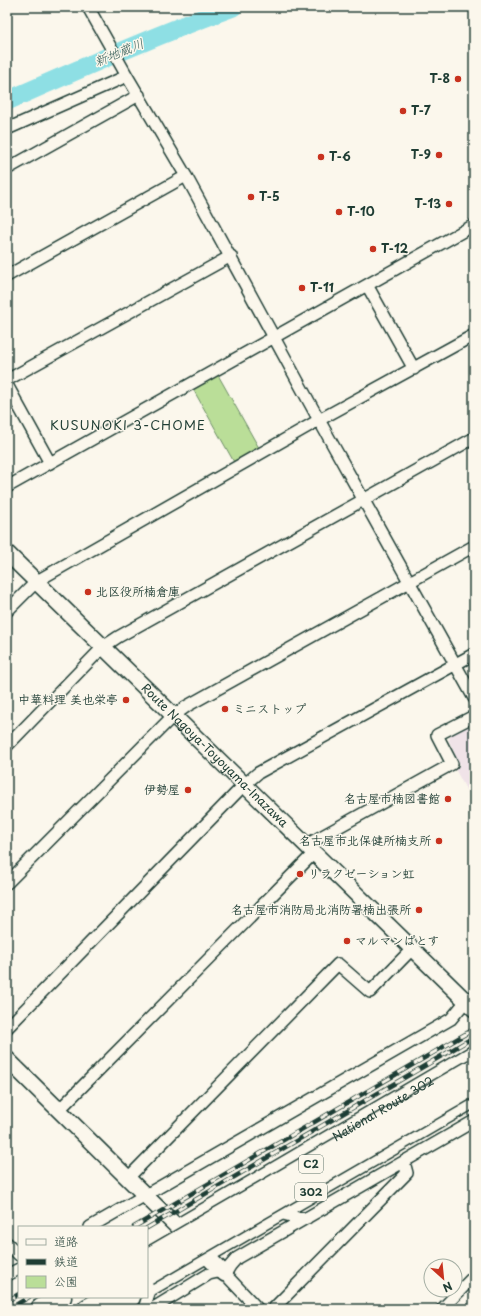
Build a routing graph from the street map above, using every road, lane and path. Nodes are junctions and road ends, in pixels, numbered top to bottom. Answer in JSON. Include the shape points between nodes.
{"nodes":[{"id":1,"x":88,"y":7,"type":"edge"},
{"id":2,"x":127,"y":76,"type":"junction"},
{"id":3,"x":139,"y":95,"type":"junction"},
{"id":4,"x":7,"y":129,"type":"edge"},
{"id":5,"x":7,"y":169,"type":"edge"},
{"id":6,"x":186,"y":176,"type":"junction"},
{"id":7,"x":474,"y":225,"type":"edge"},
{"id":8,"x":231,"y":256,"type":"junction"},
{"id":9,"x":7,"y":276,"type":"edge"},
{"id":10,"x":367,"y":285,"type":"junction"},
{"id":11,"x":474,"y":335,"type":"edge"},
{"id":12,"x":274,"y":337,"type":"junction"},
{"id":13,"x":414,"y":369,"type":"junction"},
{"id":14,"x":7,"y":380,"type":"edge"},
{"id":15,"x":7,"y":385,"type":"edge"},
{"id":16,"x":319,"y":420,"type":"junction"},
{"id":17,"x":474,"y":438,"type":"edge"},
{"id":18,"x":50,"y":463,"type":"junction"},
{"id":19,"x":7,"y":487,"type":"edge"},
{"id":20,"x":363,"y":500,"type":"junction"},
{"id":21,"x":474,"y":546,"type":"edge"},
{"id":22,"x":7,"y":553,"type":"edge"},
{"id":23,"x":36,"y":581,"type":"junction"},
{"id":24,"x":409,"y":583,"type":"junction"},
{"id":25,"x":7,"y":611,"type":"edge"},
{"id":26,"x":103,"y":647,"type":"junction"},
{"id":27,"x":474,"y":654,"type":"edge"},
{"id":28,"x":456,"y":665,"type":"junction"},
{"id":29,"x":474,"y":698,"type":"edge"},
{"id":30,"x":173,"y":716,"type":"junction"},
{"id":31,"x":474,"y":716,"type":"edge"},
{"id":32,"x":7,"y":746,"type":"edge"},
{"id":33,"x":244,"y":785,"type":"junction"},
{"id":34,"x":310,"y":849,"type":"junction"},
{"id":35,"x":7,"y":883,"type":"edge"},
{"id":36,"x":413,"y":948,"type":"junction"},
{"id":37,"x":471,"y":1002,"type":"edge"},
{"id":38,"x":7,"y":1028,"type":"edge"},
{"id":39,"x":474,"y":1056,"type":"edge"},
{"id":40,"x":7,"y":1059,"type":"edge"},
{"id":41,"x":474,"y":1069,"type":"edge"},
{"id":42,"x":474,"y":1085,"type":"edge"},
{"id":43,"x":474,"y":1097,"type":"edge"},
{"id":44,"x":59,"y":1110,"type":"junction"},
{"id":45,"x":474,"y":1115,"type":"edge"},
{"id":46,"x":470,"y":1123,"type":"edge"},
{"id":47,"x":404,"y":1162,"type":"junction"},
{"id":48,"x":127,"y":1179,"type":"junction"},
{"id":49,"x":144,"y":1196,"type":"junction"},
{"id":50,"x":276,"y":1212,"type":"junction"},
{"id":51,"x":307,"y":1218,"type":"junction"},
{"id":52,"x":92,"y":1226,"type":"edge"},
{"id":53,"x":179,"y":1229,"type":"junction"},
{"id":54,"x":7,"y":1243,"type":"edge"},
{"id":55,"x":148,"y":1247,"type":"edge"},
{"id":56,"x":204,"y":1254,"type":"junction"},
{"id":57,"x":15,"y":1256,"type":"edge"},
{"id":58,"x":148,"y":1258,"type":"edge"},
{"id":59,"x":18,"y":1270,"type":"edge"},
{"id":60,"x":225,"y":1274,"type":"junction"},
{"id":61,"x":7,"y":1275,"type":"edge"},
{"id":62,"x":474,"y":1276,"type":"edge"},
{"id":63,"x":149,"y":1282,"type":"edge"},
{"id":64,"x":59,"y":1298,"type":"edge"},
{"id":65,"x":79,"y":1298,"type":"edge"},
{"id":66,"x":107,"y":1298,"type":"edge"},
{"id":67,"x":128,"y":1298,"type":"edge"},
{"id":68,"x":146,"y":1298,"type":"edge"},
{"id":69,"x":41,"y":1309,"type":"edge"},
{"id":70,"x":61,"y":1309,"type":"edge"},
{"id":71,"x":88,"y":1309,"type":"edge"},
{"id":72,"x":109,"y":1309,"type":"edge"},
{"id":73,"x":144,"y":1309,"type":"edge"},
{"id":74,"x":152,"y":1309,"type":"edge"},
{"id":75,"x":258,"y":1309,"type":"edge"},
{"id":76,"x":273,"y":1309,"type":"edge"},
{"id":77,"x":442,"y":1309,"type":"edge"}],
"edges":[{"from":1,"to":2,"type":"street"},
{"from":2,"to":3,"type":"street"},
{"from":2,"to":4,"type":"street"},
{"from":3,"to":5,"type":"street"},
{"from":3,"to":6,"type":"street"},
{"from":6,"to":8,"type":"street"},
{"from":6,"to":9,"type":"street"},
{"from":7,"to":10,"type":"street"},
{"from":8,"to":12,"type":"street"},
{"from":8,"to":14,"type":"street"},
{"from":10,"to":12,"type":"street"},
{"from":10,"to":13,"type":"street"},
{"from":11,"to":13,"type":"street"},
{"from":12,"to":16,"type":"street"},
{"from":12,"to":18,"type":"street"},
{"from":13,"to":16,"type":"street"},
{"from":15,"to":18,"type":"street"},
{"from":16,"to":20,"type":"street"},
{"from":16,"to":23,"type":"street"},
{"from":17,"to":20,"type":"street"},
{"from":18,"to":19,"type":"street"},
{"from":20,"to":24,"type":"street"},
{"from":20,"to":26,"type":"street"},
{"from":21,"to":24,"type":"street"},
{"from":22,"to":23,"type":"main road","name":"Route Nagoya-Toyoyama-Inazawa"},
{"from":23,"to":25,"type":"street"},
{"from":23,"to":26,"type":"main road","name":"Route Nagoya-Toyoyama-Inazawa"},
{"from":24,"to":28,"type":"street"},
{"from":24,"to":30,"type":"street"},
{"from":26,"to":30,"type":"main road","name":"Route Nagoya-Toyoyama-Inazawa"},
{"from":26,"to":32,"type":"street"},
{"from":27,"to":28,"type":"street"},
{"from":28,"to":29,"type":"street"},
{"from":28,"to":33,"type":"street","via":[[258,774]]},
{"from":30,"to":33,"type":"main road","name":"Route Nagoya-Toyoyama-Inazawa"},
{"from":30,"to":35,"type":"street"},
{"from":31,"to":34,"type":"street","via":[[437,735],[452,764]]},
{"from":33,"to":34,"type":"main road","name":"Route Nagoya-Toyoyama-Inazawa"},
{"from":33,"to":38,"type":"street"},
{"from":34,"to":36,"type":"main road","name":"Route Nagoya-Toyoyama-Inazawa"},
{"from":34,"to":44,"type":"street"},
{"from":36,"to":37,"type":"main road","name":"Route Nagoya-Toyoyama-Inazawa"},
{"from":36,"to":48,"type":"street","via":[[370,992],[338,964]]},
{"from":37,"to":49,"type":"street","via":[[451,1019]]},
{"from":39,"to":53,"type":"highway","name":"National Route 302"},
{"from":40,"to":44,"type":"main road"},
{"from":41,"to":58,"type":"highway","number":"C2","bridge":true},
{"from":42,"to":63,"type":"highway","number":"C2","bridge":true},
{"from":43,"to":50,"type":"highway","number":"302"},
{"from":44,"to":48,"type":"main road"},
{"from":45,"to":46,"type":"street"},
{"from":46,"to":47,"type":"street"},
{"from":47,"to":51,"type":"street"},
{"from":47,"to":76,"type":"street","via":[[407,1173]]},
{"from":48,"to":49,"type":"main road"},
{"from":49,"to":52,"type":"street"},
{"from":49,"to":53,"type":"main road"},
{"from":50,"to":51,"type":"street"},
{"from":50,"to":56,"type":"highway","number":"302"},
{"from":51,"to":60,"type":"street","via":[[237,1258]]},
{"from":53,"to":55,"type":"highway","name":"National Route 302"},
{"from":53,"to":56,"type":"main road"},
{"from":54,"to":57,"type":"street"},
{"from":56,"to":60,"type":"main road"},
{"from":56,"to":63,"type":"highway","number":"302"},
{"from":59,"to":61,"type":"street"},
{"from":60,"to":74,"type":"street","via":[[208,1274]]},
{"from":60,"to":75,"type":"street"},
{"from":62,"to":77,"type":"street"},
{"from":64,"to":69,"type":"highway"},
{"from":65,"to":70,"type":"highway"},
{"from":66,"to":71,"type":"highway"},
{"from":67,"to":72,"type":"highway"},
{"from":68,"to":73,"type":"street"}]}
